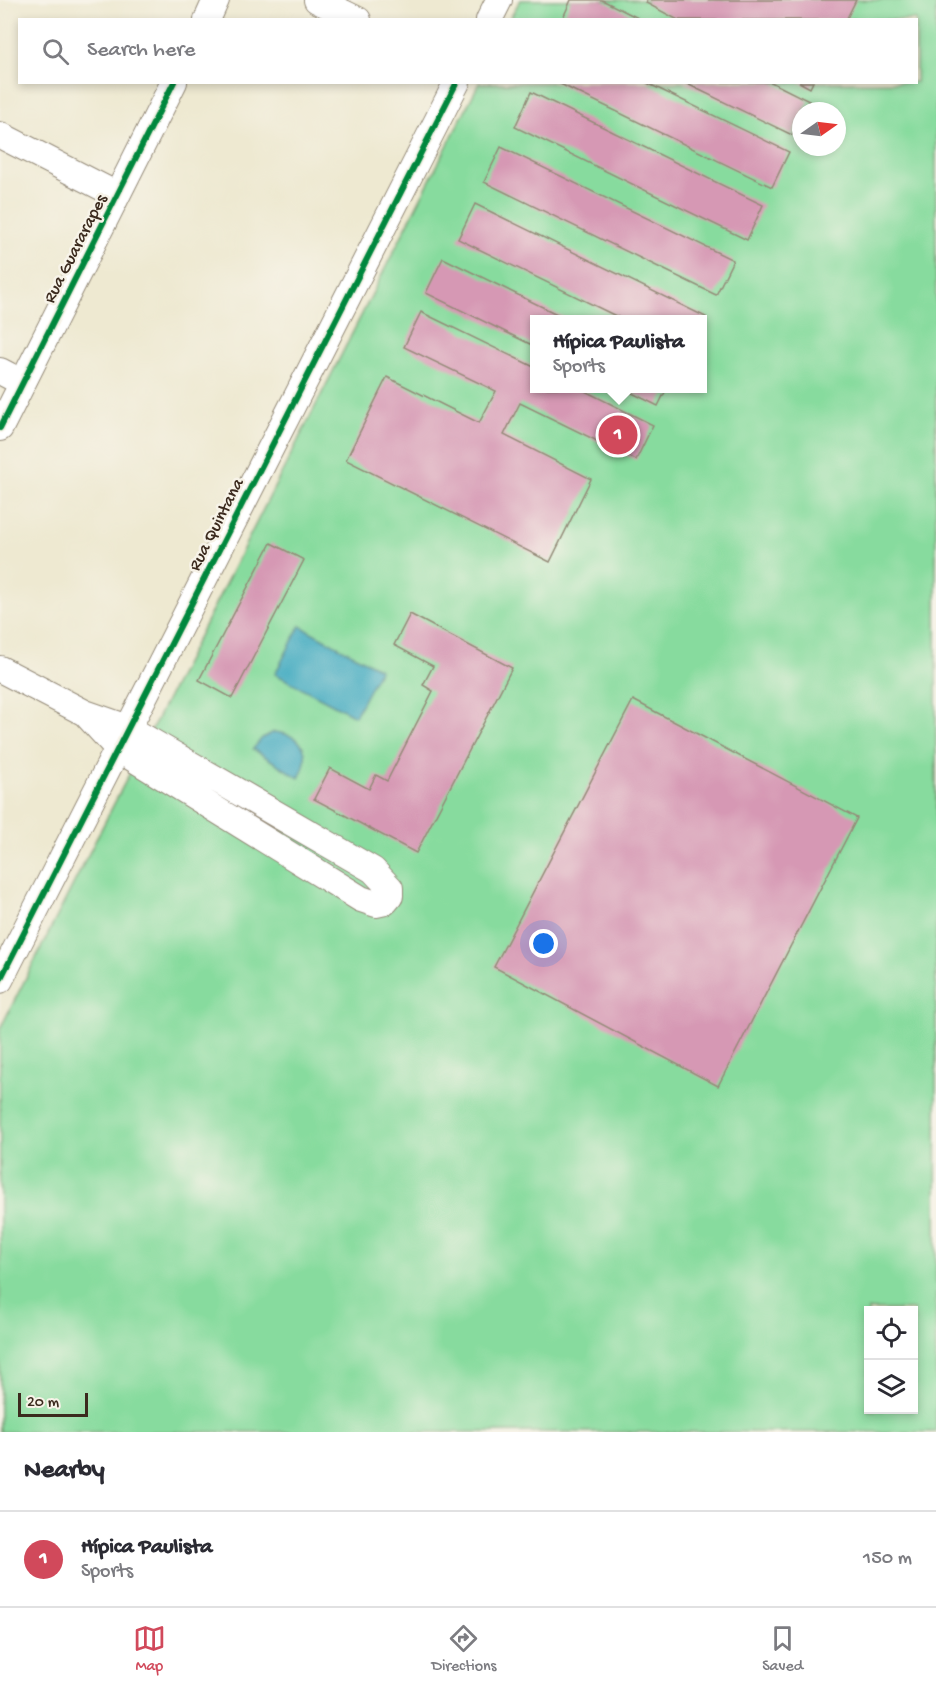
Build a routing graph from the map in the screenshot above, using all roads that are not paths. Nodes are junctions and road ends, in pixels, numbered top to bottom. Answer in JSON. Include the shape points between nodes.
{"nodes":[{"id":1,"x":216,"y":0,"type":"edge"},
{"id":2,"x":318,"y":0,"type":"edge"},
{"id":3,"x":499,"y":0,"type":"edge"},
{"id":4,"x":208,"y":18,"type":"edge"},
{"id":5,"x":354,"y":18,"type":"edge"},
{"id":6,"x":490,"y":18,"type":"edge"},
{"id":7,"x":173,"y":84,"type":"edge"},
{"id":8,"x":456,"y":84,"type":"edge"},
{"id":9,"x":0,"y":135,"type":"edge"},
{"id":10,"x":117,"y":195,"type":"junction"},
{"id":11,"x":0,"y":371,"type":"edge"},
{"id":12,"x":23,"y":383,"type":"junction"},
{"id":13,"x":0,"y":428,"type":"edge"},
{"id":14,"x":0,"y":669,"type":"edge"},
{"id":15,"x":123,"y":739,"type":"junction"},
{"id":16,"x":0,"y":980,"type":"edge"}],
"edges":[{"from":1,"to":4,"type":"street"},
{"from":2,"to":5,"type":"street"},
{"from":3,"to":6,"type":"street"},
{"from":7,"to":10,"type":"street","name":"Rua Guararapes"},
{"from":8,"to":15,"type":"street","name":"Rua Quintana"},
{"from":9,"to":10,"type":"street"},
{"from":10,"to":12,"type":"street","name":"Rua Guararapes"},
{"from":11,"to":12,"type":"street"},
{"from":12,"to":13,"type":"street","name":"Rua Guararapes"},
{"from":14,"to":15,"type":"street","via":[[85,713]]},
{"from":15,"to":15,"type":"street","via":[[265,842],[361,899],[376,904],[390,896],[390,888],[373,870]]},
{"from":15,"to":16,"type":"street","name":"Rua Quintana"}]}
